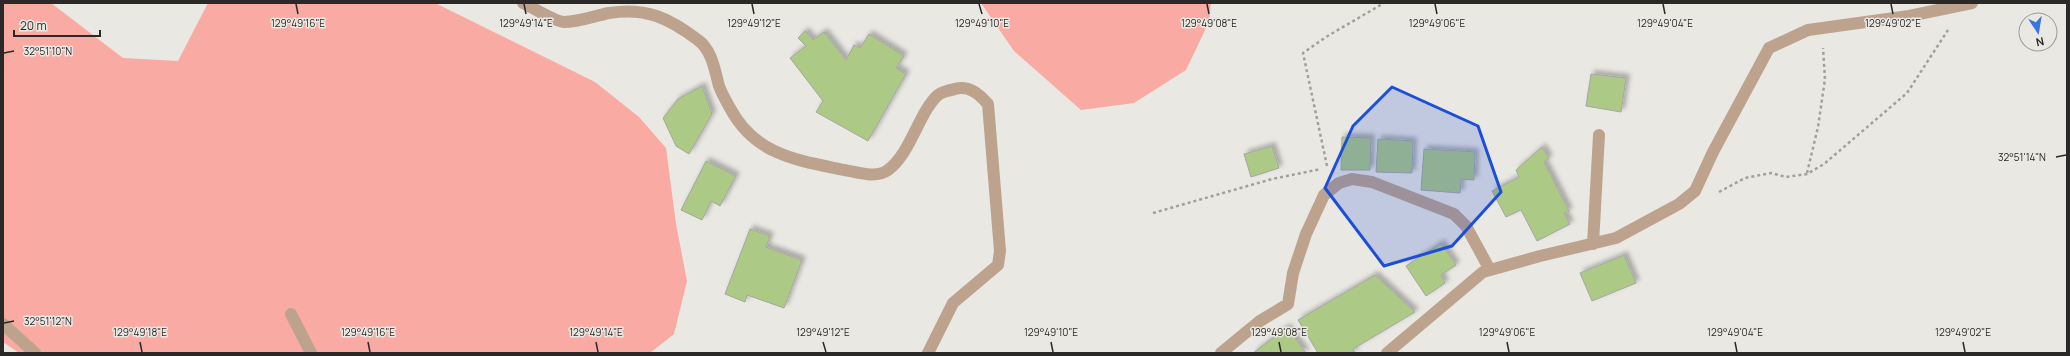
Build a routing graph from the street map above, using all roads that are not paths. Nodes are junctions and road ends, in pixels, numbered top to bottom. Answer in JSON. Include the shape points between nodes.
{"nodes":[{"id":1,"x":523,"y":3,"type":"edge"},
{"id":2,"x":1968,"y":4,"type":"edge"},
{"id":3,"x":1599,"y":135,"type":"dead end"},
{"id":4,"x":1593,"y":244,"type":"junction"},
{"id":5,"x":1490,"y":270,"type":"junction"},
{"id":6,"x":291,"y":314,"type":"dead end"},
{"id":7,"x":3,"y":324,"type":"edge"},
{"id":8,"x":35,"y":353,"type":"edge"},
{"id":9,"x":311,"y":353,"type":"edge"},
{"id":10,"x":928,"y":353,"type":"edge"},
{"id":11,"x":1220,"y":353,"type":"edge"},
{"id":12,"x":1387,"y":353,"type":"edge"}],
"edges":[{"from":1,"to":10,"type":"street","via":[[563,22],[633,11],[648,12],[665,19],[705,47],[711,58],[720,90],[737,121],[750,136],[769,150],[805,162],[871,175],[887,171],[908,145],[939,94],[961,87],[972,89],[981,96],[988,104],[1000,251],[998,265],[953,303]]},
{"from":2,"to":4,"type":"street","via":[[1909,16],[1808,30],[1769,48],[1695,191],[1679,204],[1616,238]]},
{"from":3,"to":4,"type":"street"},
{"from":4,"to":5,"type":"street"},
{"from":5,"to":11,"type":"street","via":[[1466,226],[1454,214],[1372,182],[1352,179],[1339,183],[1324,195],[1306,234],[1293,273],[1288,304],[1260,321]]},
{"from":5,"to":12,"type":"street","via":[[1483,272]]},
{"from":6,"to":9,"type":"street"},
{"from":7,"to":8,"type":"street"}]}
